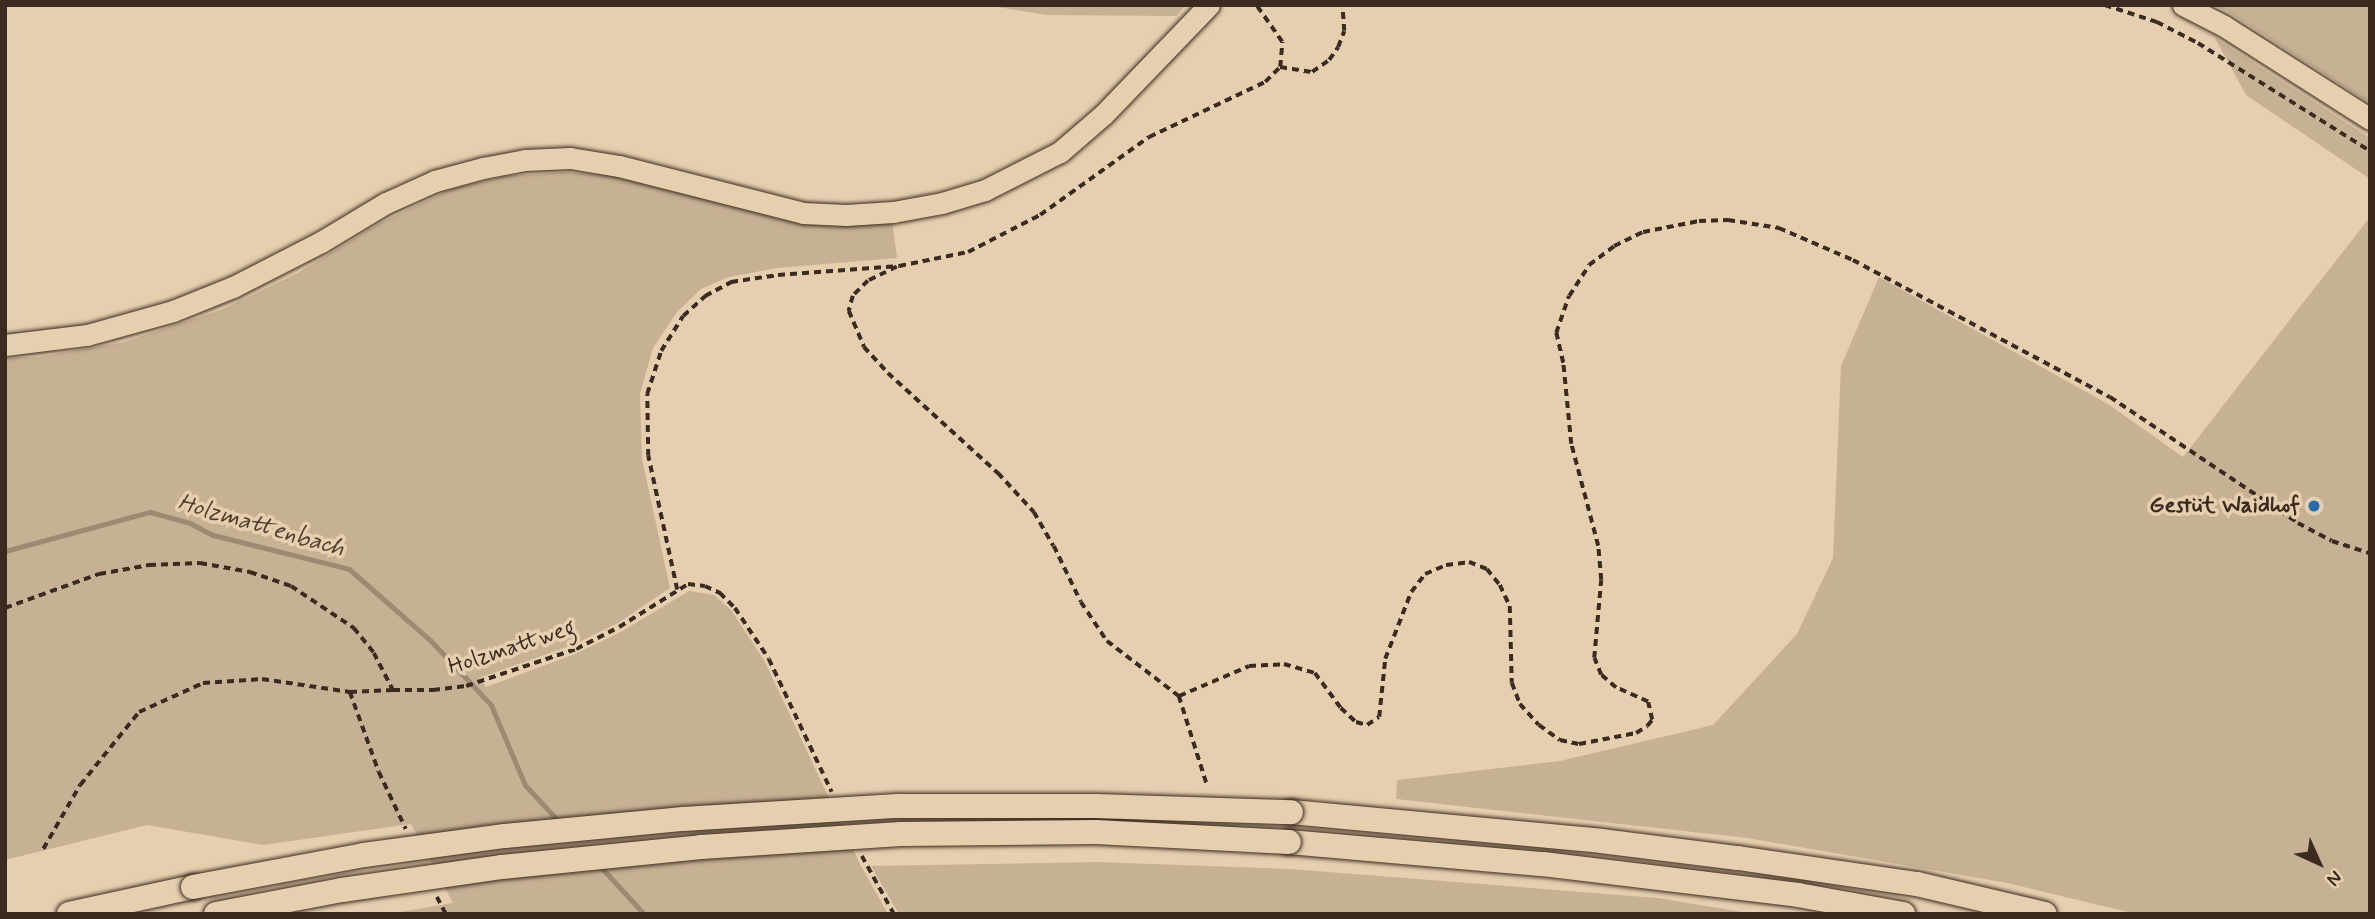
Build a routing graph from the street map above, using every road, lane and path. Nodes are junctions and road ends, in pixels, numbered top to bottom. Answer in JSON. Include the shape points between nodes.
{"nodes":[{"id":1,"x":1209,"y":5,"type":"edge"},
{"id":2,"x":1256,"y":5,"type":"edge"},
{"id":3,"x":1342,"y":5,"type":"edge"},
{"id":4,"x":2105,"y":5,"type":"edge"},
{"id":5,"x":2183,"y":5,"type":"edge"},
{"id":6,"x":1280,"y":67,"type":"junction"},
{"id":7,"x":2370,"y":119,"type":"edge"},
{"id":8,"x":2370,"y":151,"type":"edge"},
{"id":9,"x":899,"y":266,"type":"junction"},
{"id":10,"x":5,"y":345,"type":"edge"},
{"id":11,"x":2370,"y":553,"type":"edge"},
{"id":12,"x":677,"y":590,"type":"junction"},
{"id":13,"x":5,"y":608,"type":"edge"},
{"id":14,"x":393,"y":690,"type":"junction"},
{"id":15,"x":350,"y":692,"type":"junction"},
{"id":16,"x":1179,"y":696,"type":"junction"},
{"id":17,"x":1207,"y":785,"type":"dead end"},
{"id":18,"x":830,"y":787,"type":"dead end"},
{"id":19,"x":407,"y":833,"type":"dead end"},
{"id":20,"x":43,"y":849,"type":"dead end"},
{"id":21,"x":435,"y":894,"type":"dead end"},
{"id":22,"x":69,"y":914,"type":"edge"},
{"id":23,"x":216,"y":914,"type":"edge"},
{"id":24,"x":446,"y":914,"type":"edge"},
{"id":25,"x":1903,"y":914,"type":"edge"},
{"id":26,"x":2045,"y":914,"type":"edge"}],
"edges":[{"from":1,"to":10,"type":"main road","via":[[1104,114],[1060,152],[985,190],[942,203],[881,213],[803,213],[620,166],[570,158],[525,160],[435,181],[233,287],[173,311],[87,335]]},
{"from":2,"to":6,"type":"path","via":[[1282,42]]},
{"from":3,"to":6,"type":"path","via":[[1344,31],[1329,60],[1312,72]]},
{"from":4,"to":8,"type":"path","via":[[2157,22],[2198,43]]},
{"from":5,"to":7,"type":"main road"},
{"from":6,"to":9,"type":"path","via":[[1265,82],[1149,137],[1040,215],[968,252]]},
{"from":9,"to":12,"type":"path","via":[[731,282],[705,296],[683,316],[661,351],[647,394],[648,456]]},
{"from":9,"to":16,"type":"path","via":[[868,281],[853,296],[849,311],[864,347],[1034,512],[1107,641]]},
{"from":11,"to":16,"type":"path","via":[[2332,541],[2298,523],[2110,397],[1853,260],[1779,228],[1756,223],[1674,224],[1643,232],[1589,265],[1569,296],[1556,332],[1571,444],[1598,546],[1601,580],[1594,658],[1601,675],[1616,688],[1648,702],[1653,720],[1647,726],[1636,733],[1579,744],[1560,740],[1539,725],[1520,704],[1512,683],[1510,606],[1487,569],[1469,562],[1425,574],[1412,592],[1385,659],[1379,717],[1367,725],[1356,722],[1341,708],[1315,673],[1284,664],[1249,666]]},
{"from":12,"to":14,"type":"path","name":"Holzmattweg","via":[[576,649],[466,686]]},
{"from":12,"to":18,"type":"path","name":"Holzmattweg","via":[[688,584],[705,586],[735,608],[769,659]]},
{"from":13,"to":14,"type":"path","via":[[99,575],[149,565],[200,563],[250,572],[291,586],[354,628],[374,653]]},
{"from":14,"to":15,"type":"path","name":"Holzmattweg"},
{"from":15,"to":19,"type":"path"},
{"from":15,"to":20,"type":"path","name":"Holzmattweg","via":[[262,679],[203,683],[139,712],[80,785]]},
{"from":16,"to":17,"type":"path"},
{"from":21,"to":24,"type":"path"},
{"from":22,"to":26,"type":"highway","bridge":true,"via":[[365,855],[505,836],[898,806],[1095,806],[1291,813],[1549,836],[1917,884]]},
{"from":23,"to":25,"type":"highway","bridge":true,"via":[[502,867],[701,846],[901,834],[1096,832],[1289,842],[1543,864],[1798,895]]}]}
